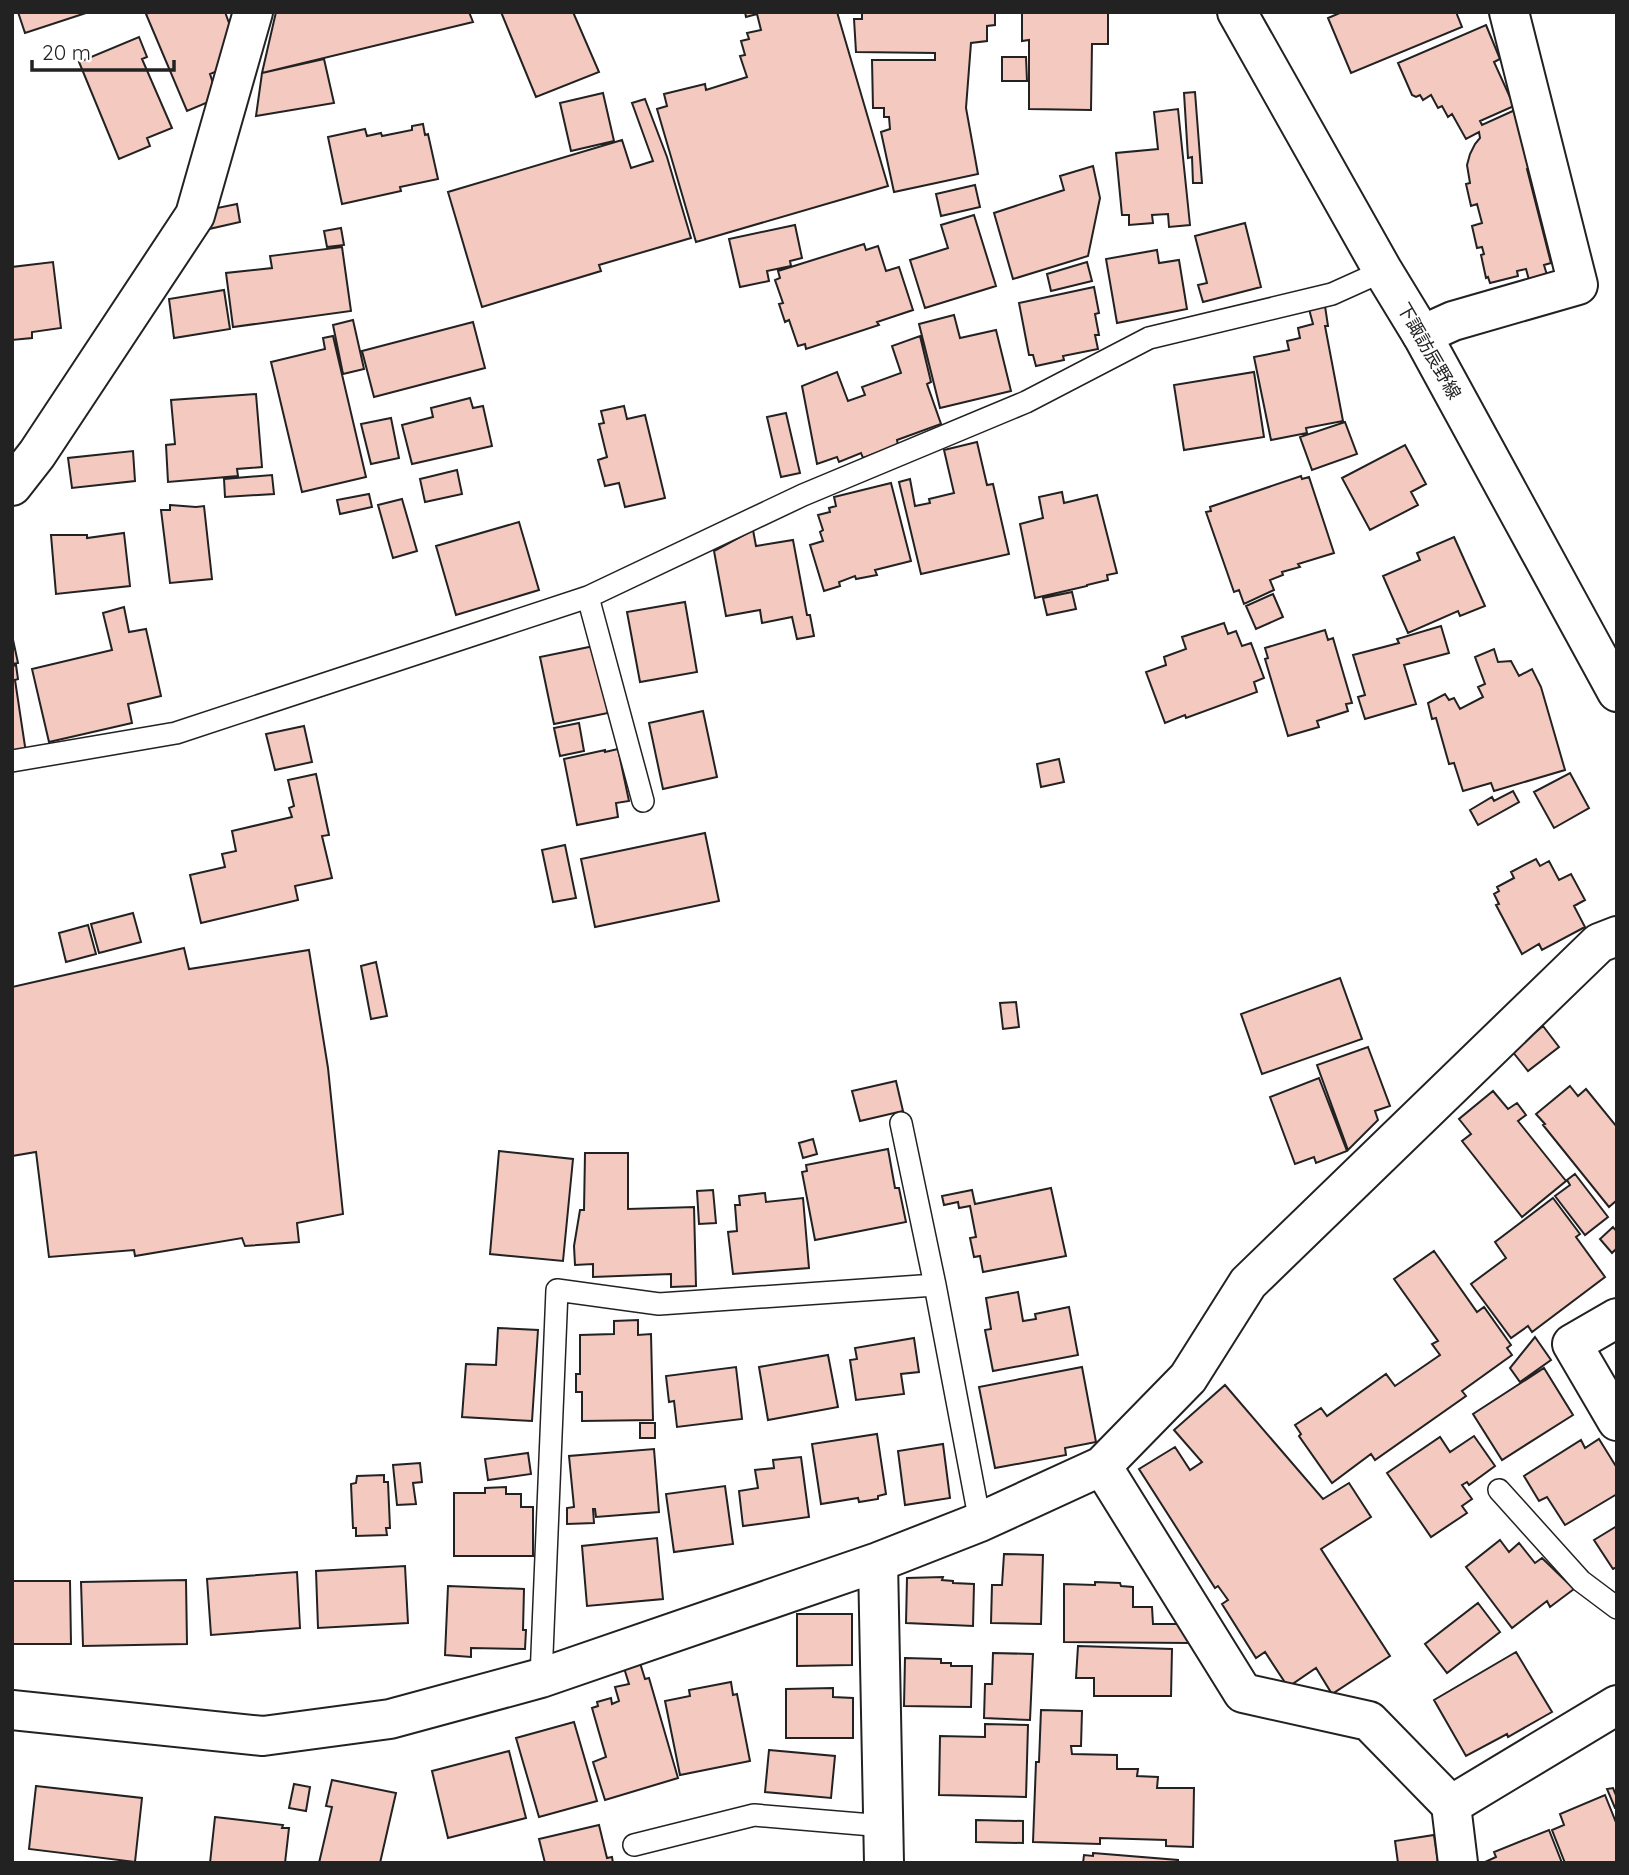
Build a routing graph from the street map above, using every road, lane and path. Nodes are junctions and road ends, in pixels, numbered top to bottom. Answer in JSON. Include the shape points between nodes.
{"nodes":[{"id":1,"x":253,"y":12,"type":"edge"},
{"id":2,"x":1237,"y":12,"type":"edge"},
{"id":3,"x":1509,"y":12,"type":"edge"},
{"id":4,"x":1383,"y":271,"type":"junction"},
{"id":5,"x":1422,"y":335,"type":"junction"},
{"id":6,"x":12,"y":486,"type":"edge"},
{"id":7,"x":588,"y":597,"type":"junction"},
{"id":8,"x":1617,"y":692,"type":"edge"},
{"id":9,"x":12,"y":761,"type":"edge"},
{"id":10,"x":643,"y":801,"type":"dead end"},
{"id":11,"x":1617,"y":936,"type":"edge"},
{"id":12,"x":901,"y":1123,"type":"dead end"},
{"id":13,"x":935,"y":1285,"type":"junction"},
{"id":14,"x":1617,"y":1318,"type":"edge"},
{"id":15,"x":1617,"y":1421,"type":"edge"},
{"id":16,"x":1102,"y":1466,"type":"junction"},
{"id":17,"x":1499,"y":1490,"type":"dead end"},
{"id":18,"x":980,"y":1522,"type":"junction"},
{"id":19,"x":878,"y":1562,"type":"junction"},
{"id":20,"x":1617,"y":1608,"type":"edge"},
{"id":21,"x":541,"y":1678,"type":"junction"},
{"id":22,"x":1617,"y":1705,"type":"edge"},
{"id":23,"x":12,"y":1710,"type":"edge"},
{"id":24,"x":1451,"y":1805,"type":"junction"},
{"id":25,"x":884,"y":1844,"type":"edge"},
{"id":26,"x":634,"y":1845,"type":"dead end"},
{"id":27,"x":1458,"y":1863,"type":"edge"}],
"edges":[{"from":1,"to":6,"type":"street","via":[[195,215]]},
{"from":2,"to":4,"type":"street","name":"下諏訪辰野線"},
{"from":3,"to":5,"type":"street","via":[[1577,285],[1453,321]]},
{"from":4,"to":5,"type":"street","name":"下諏訪辰野線"},
{"from":4,"to":7,"type":"lane","via":[[1332,294],[1149,338],[1026,402],[803,495]]},
{"from":5,"to":8,"type":"street","name":"下諏訪辰野線"},
{"from":7,"to":9,"type":"lane","via":[[176,733]]},
{"from":7,"to":10,"type":"lane"},
{"from":11,"to":16,"type":"street","via":[[1599,943],[1248,1283],[1188,1378]]},
{"from":12,"to":13,"type":"lane"},
{"from":13,"to":18,"type":"lane"},
{"from":13,"to":21,"type":"lane","via":[[659,1304],[557,1290]]},
{"from":14,"to":15,"type":"street","via":[[1572,1344]]},
{"from":16,"to":18,"type":"street"},
{"from":16,"to":24,"type":"street","via":[[1243,1693],[1368,1721]]},
{"from":17,"to":20,"type":"lane","via":[[1581,1581]]},
{"from":18,"to":19,"type":"street"},
{"from":19,"to":21,"type":"street"},
{"from":19,"to":25,"type":"street"},
{"from":21,"to":23,"type":"street","via":[[390,1719],[263,1736]]},
{"from":22,"to":24,"type":"street"},
{"from":24,"to":27,"type":"street"},
{"from":25,"to":26,"type":"lane","via":[[754,1815]]}]}
